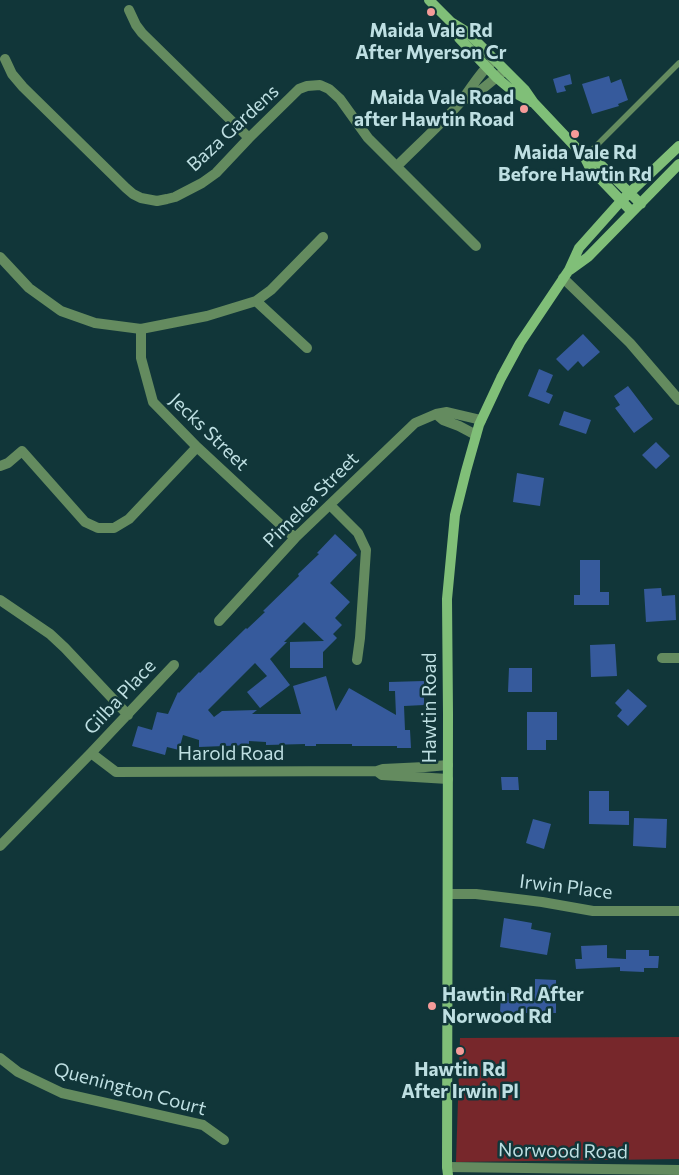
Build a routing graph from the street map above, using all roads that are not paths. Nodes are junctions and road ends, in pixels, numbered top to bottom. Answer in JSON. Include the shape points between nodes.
{"nodes":[{"id":1,"x":429,"y":0,"type":"edge"},
{"id":2,"x":129,"y":10,"type":"dead end"},
{"id":3,"x":451,"y":22,"type":"junction"},
{"id":4,"x":5,"y":59,"type":"dead end"},
{"id":5,"x":495,"y":59,"type":"junction"},
{"id":6,"x":679,"y":63,"type":"edge"},
{"id":7,"x":487,"y":67,"type":"junction"},
{"id":8,"x":506,"y":71,"type":"junction"},
{"id":9,"x":497,"y":78,"type":"junction"},
{"id":10,"x":534,"y":103,"type":"junction"},
{"id":11,"x":457,"y":105,"type":"junction"},
{"id":12,"x":249,"y":138,"type":"junction"},
{"id":13,"x":679,"y":146,"type":"edge"},
{"id":14,"x":584,"y":156,"type":"junction"},
{"id":15,"x":679,"y":164,"type":"edge"},
{"id":16,"x":397,"y":166,"type":"junction"},
{"id":17,"x":630,"y":193,"type":"junction"},
{"id":18,"x":621,"y":201,"type":"junction"},
{"id":19,"x":640,"y":204,"type":"junction"},
{"id":20,"x":632,"y":212,"type":"junction"},
{"id":21,"x":323,"y":237,"type":"dead end"},
{"id":22,"x":476,"y":246,"type":"dead end"},
{"id":23,"x":0,"y":257,"type":"edge"},
{"id":24,"x":566,"y":274,"type":"junction"},
{"id":25,"x":256,"y":301,"type":"junction"},
{"id":26,"x":141,"y":329,"type":"junction"},
{"id":27,"x":307,"y":348,"type":"dead end"},
{"id":28,"x":679,"y":400,"type":"edge"},
{"id":29,"x":436,"y":414,"type":"junction"},
{"id":30,"x":481,"y":420,"type":"junction"},
{"id":31,"x":476,"y":435,"type":"junction"},
{"id":32,"x":197,"y":447,"type":"junction"},
{"id":33,"x":0,"y":466,"type":"edge"},
{"id":34,"x":330,"y":505,"type":"junction"},
{"id":35,"x":296,"y":538,"type":"junction"},
{"id":36,"x":0,"y":600,"type":"edge"},
{"id":37,"x":219,"y":622,"type":"dead end"},
{"id":38,"x":662,"y":658,"type":"dead end"},
{"id":39,"x":679,"y":658,"type":"edge"},
{"id":40,"x":357,"y":660,"type":"dead end"},
{"id":41,"x":174,"y":665,"type":"dead end"},
{"id":42,"x":128,"y":715,"type":"junction"},
{"id":43,"x":91,"y":753,"type":"junction"},
{"id":44,"x":448,"y":765,"type":"junction"},
{"id":45,"x":377,"y":771,"type":"junction"},
{"id":46,"x":448,"y":779,"type":"junction"},
{"id":47,"x":0,"y":846,"type":"edge"},
{"id":48,"x":448,"y":894,"type":"junction"},
{"id":49,"x":679,"y":911,"type":"edge"},
{"id":50,"x":0,"y":1058,"type":"edge"},
{"id":51,"x":224,"y":1140,"type":"dead end"},
{"id":52,"x":679,"y":1170,"type":"edge"},
{"id":53,"x":448,"y":1171,"type":"edge"}],
"edges":[{"from":1,"to":3,"type":"main road"},
{"from":2,"to":12,"type":"street","via":[[142,33]]},
{"from":3,"to":5,"type":"main road","via":[[467,32]]},
{"from":3,"to":7,"type":"main road","via":[[459,38]]},
{"from":4,"to":12,"type":"street","name":"Baza Gardens","via":[[23,87],[126,188],[141,198],[167,200],[202,183]]},
{"from":5,"to":7,"type":"street"},
{"from":5,"to":8,"type":"main road"},
{"from":6,"to":14,"type":"lane"},
{"from":7,"to":9,"type":"main road"},
{"from":7,"to":11,"type":"street"},
{"from":8,"to":9,"type":"street"},
{"from":8,"to":10,"type":"main road"},
{"from":9,"to":10,"type":"main road"},
{"from":9,"to":11,"type":"street"},
{"from":10,"to":14,"type":"main road"},
{"from":11,"to":16,"type":"street"},
{"from":12,"to":16,"type":"street","name":"Baza Gardens","via":[[299,89],[320,85],[340,99],[368,138]]},
{"from":13,"to":17,"type":"main road","name":"Hawtin Road"},
{"from":14,"to":17,"type":"main road","via":[[597,161]]},
{"from":14,"to":18,"type":"main road","via":[[590,168]]},
{"from":15,"to":19,"type":"main road","name":"Hawtin Road"},
{"from":16,"to":22,"type":"street","name":"Baza Gardens"},
{"from":17,"to":18,"type":"main road","name":"Hawtin Road"},
{"from":17,"to":19,"type":"main road"},
{"from":18,"to":20,"type":"main road"},
{"from":18,"to":24,"type":"main road","name":"Hawtin Road","via":[[579,248]]},
{"from":19,"to":20,"type":"main road","name":"Hawtin Road"},
{"from":20,"to":24,"type":"main road","name":"Hawtin Road","via":[[588,257]]},
{"from":21,"to":25,"type":"street","via":[[272,290]]},
{"from":23,"to":26,"type":"street","via":[[29,288],[61,311],[95,323]]},
{"from":24,"to":28,"type":"street"},
{"from":24,"to":30,"type":"main road","name":"Hawtin Road","via":[[520,343]]},
{"from":25,"to":26,"type":"street","via":[[207,316]]},
{"from":25,"to":27,"type":"street"},
{"from":26,"to":32,"type":"street","name":"Jecks Street","via":[[141,358],[153,402]]},
{"from":29,"to":30,"type":"street","name":"Pimelea Street","via":[[447,412]]},
{"from":29,"to":31,"type":"street"},
{"from":29,"to":34,"type":"street","name":"Pimelea Street","via":[[415,423]]},
{"from":30,"to":31,"type":"main road","name":"Hawtin Road"},
{"from":31,"to":44,"type":"main road","name":"Hawtin Road","via":[[455,515],[447,599]]},
{"from":32,"to":33,"type":"street","via":[[129,519],[114,528],[98,528],[85,522],[22,451]]},
{"from":32,"to":35,"type":"street","name":"Jecks Street"},
{"from":34,"to":35,"type":"street","name":"Pimelea Street"},
{"from":34,"to":40,"type":"street","via":[[358,533],[366,550]]},
{"from":35,"to":37,"type":"street","name":"Pimelea Street"},
{"from":36,"to":42,"type":"street","via":[[50,634]]},
{"from":38,"to":39,"type":"street"},
{"from":41,"to":42,"type":"street","name":"Gilba Place"},
{"from":42,"to":43,"type":"street","name":"Gilba Place"},
{"from":43,"to":45,"type":"street","name":"Harold Road","via":[[116,772]]},
{"from":43,"to":47,"type":"street","name":"Gilba Place"},
{"from":44,"to":45,"type":"street","name":"Harold Road"},
{"from":44,"to":46,"type":"main road","name":"Hawtin Road"},
{"from":45,"to":46,"type":"street","name":"Harold Road","via":[[382,775]]},
{"from":46,"to":48,"type":"main road","name":"Hawtin Road"},
{"from":48,"to":49,"type":"street","name":"Irwin Place","via":[[476,894],[593,911]]},
{"from":48,"to":53,"type":"main road","name":"Hawtin Road"},
{"from":50,"to":51,"type":"street","name":"Quenington Court","via":[[18,1072],[62,1093],[203,1124]]},
{"from":52,"to":53,"type":"street","name":"Norwood Road"}]}
